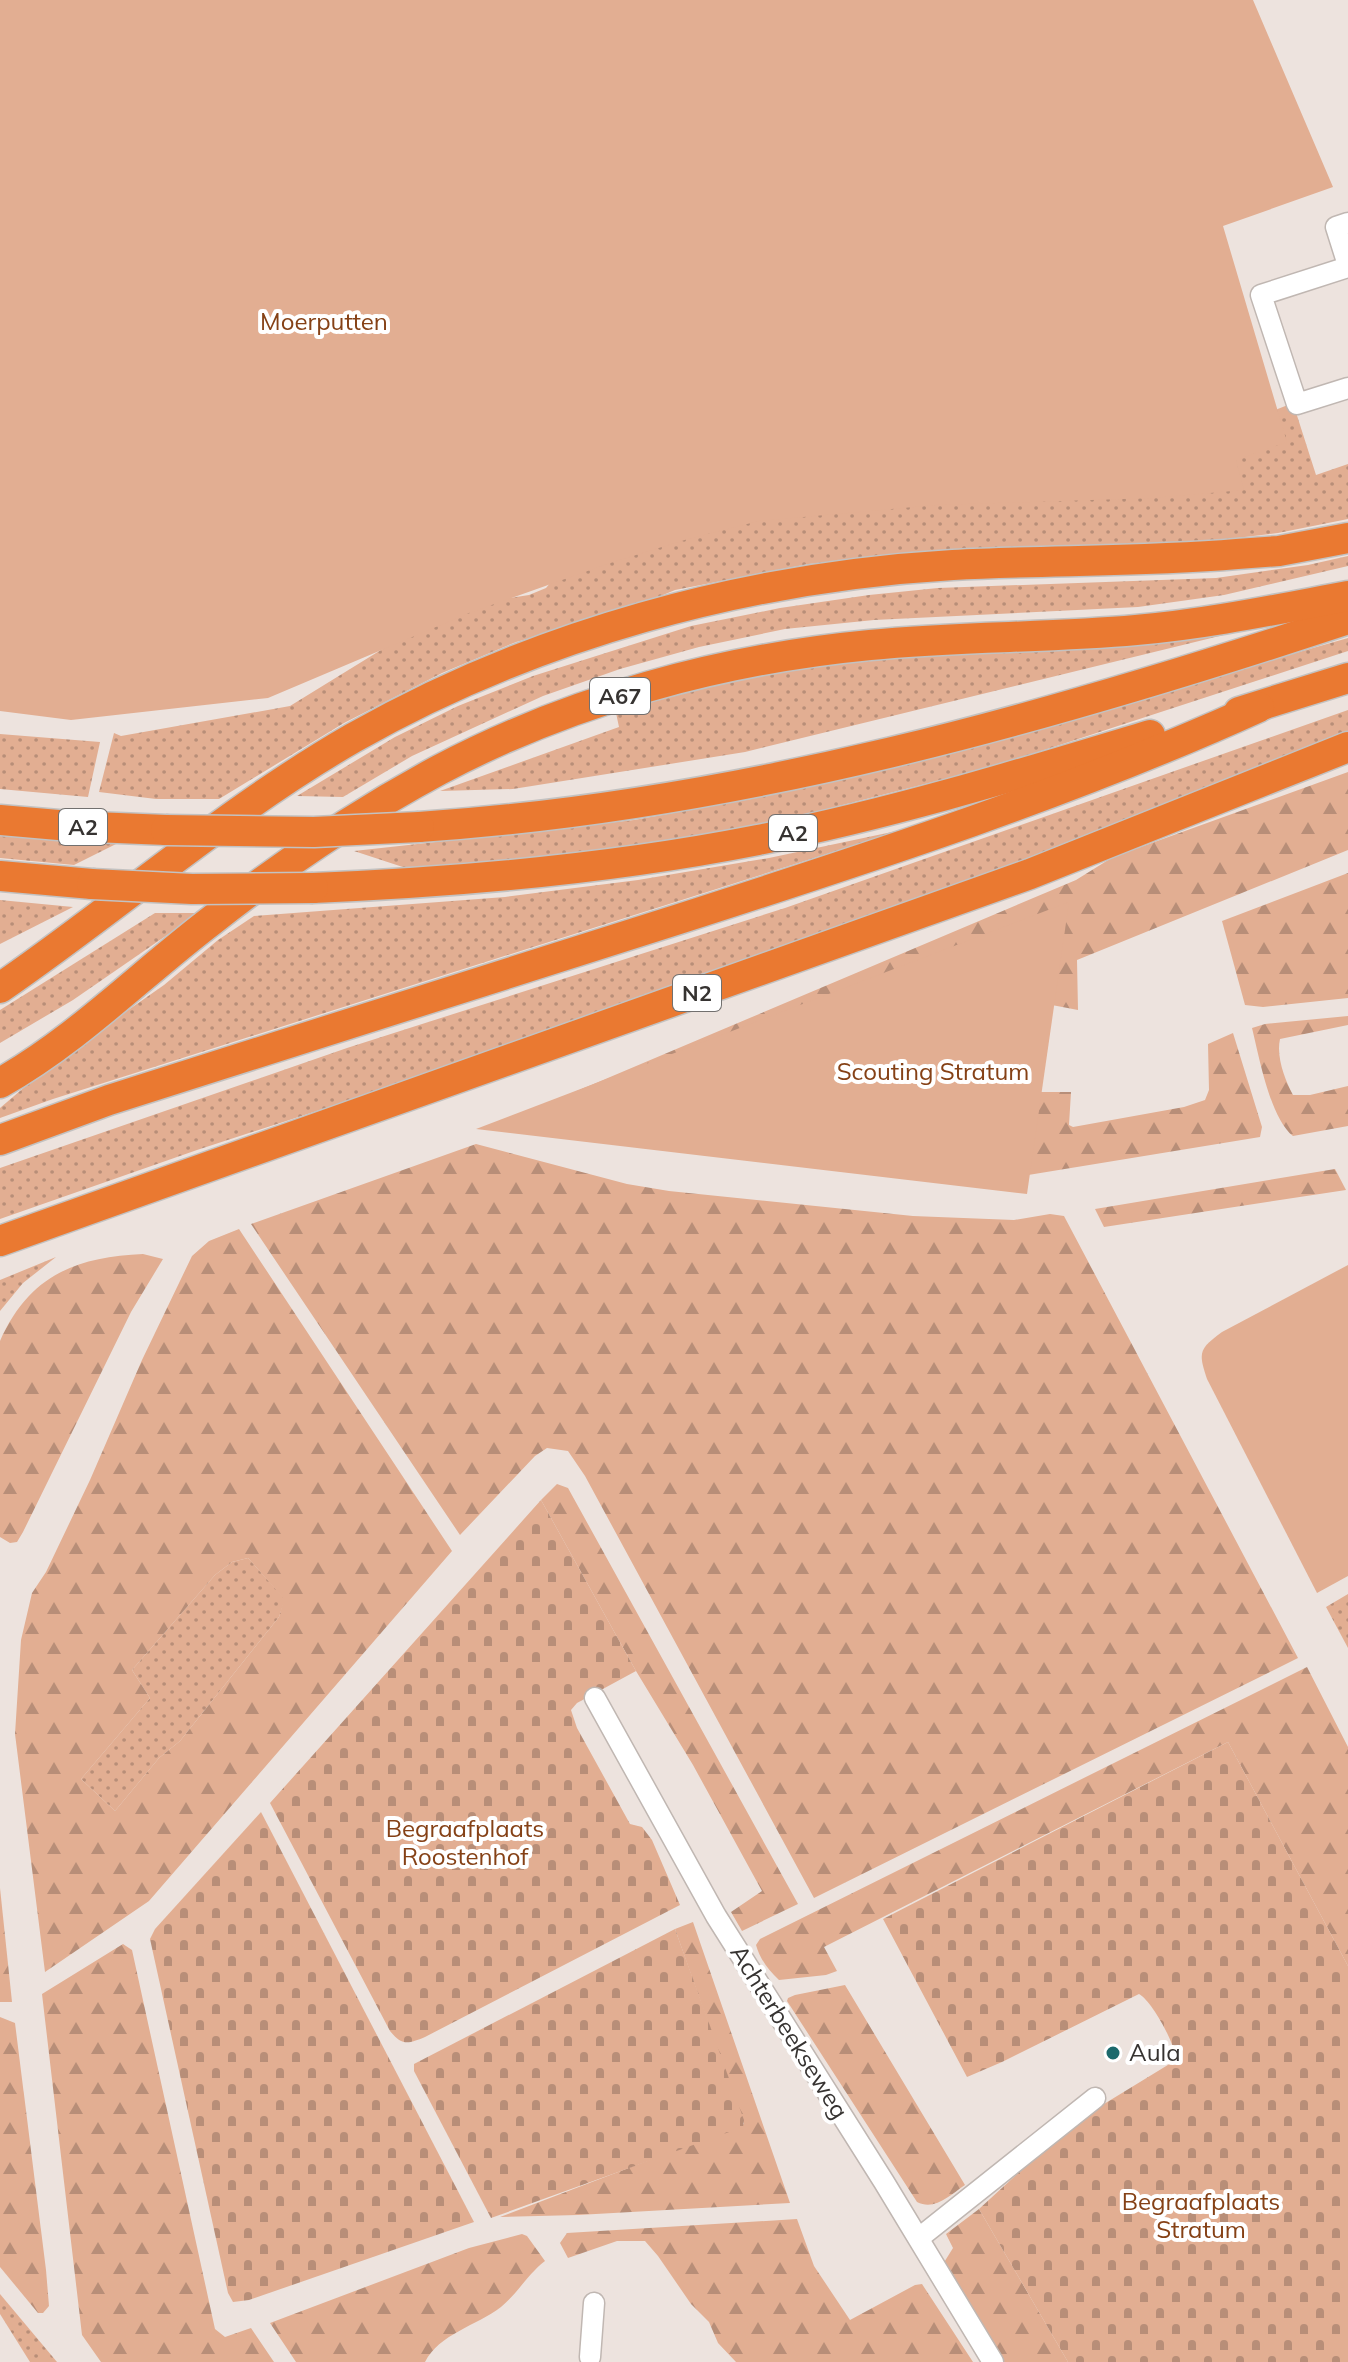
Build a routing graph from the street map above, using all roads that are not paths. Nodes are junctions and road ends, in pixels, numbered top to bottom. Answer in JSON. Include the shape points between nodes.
{"nodes":[{"id":1,"x":1348,"y":223,"type":"edge"},
{"id":2,"x":1348,"y":266,"type":"edge"},
{"id":3,"x":1348,"y":388,"type":"edge"},
{"id":4,"x":1348,"y":538,"type":"edge"},
{"id":5,"x":1348,"y":596,"type":"edge"},
{"id":6,"x":1348,"y":619,"type":"edge"},
{"id":7,"x":1348,"y":678,"type":"edge"},
{"id":8,"x":1259,"y":707,"type":"junction"},
{"id":9,"x":1348,"y":747,"type":"edge"},
{"id":10,"x":0,"y":820,"type":"edge"},
{"id":11,"x":0,"y":876,"type":"edge"},
{"id":12,"x":0,"y":988,"type":"edge"},
{"id":13,"x":0,"y":1083,"type":"edge"},
{"id":14,"x":0,"y":1140,"type":"edge"},
{"id":15,"x":0,"y":1241,"type":"edge"},
{"id":16,"x":595,"y":1698,"type":"dead end"},
{"id":17,"x":1095,"y":2098,"type":"dead end"},
{"id":18,"x":919,"y":2238,"type":"junction"},
{"id":19,"x":594,"y":2303,"type":"dead end"},
{"id":20,"x":591,"y":2360,"type":"edge"},
{"id":21,"x":993,"y":2362,"type":"edge"}],
"edges":[{"from":1,"to":2,"type":"street","via":[[1336,227]]},
{"from":2,"to":3,"type":"street","via":[[1261,295],[1297,404]]},
{"from":4,"to":12,"type":"highway","via":[[1279,551],[952,565],[820,579],[663,613],[572,641],[448,690],[328,753],[251,803]]},
{"from":5,"to":13,"type":"highway","number":"A67","via":[[1137,630],[871,644],[781,656],[625,694],[557,718],[441,769],[292,860],[83,1027]]},
{"from":6,"to":10,"type":"highway","number":"A2","bridge":true,"via":[[1100,697],[849,763],[592,810],[494,822],[314,832]]},
{"from":7,"to":8,"type":"highway","number":"A2"},
{"from":8,"to":11,"type":"highway","number":"A2","bridge":true,"via":[[879,813],[627,862],[505,878],[313,888],[192,889]]},
{"from":8,"to":14,"type":"highway","via":[[1172,747],[810,876],[109,1100]]},
{"from":9,"to":15,"type":"highway","number":"N2","via":[[1030,874]]},
{"from":16,"to":18,"type":"street","name":"Achterbeekseweg","via":[[716,1916]]},
{"from":17,"to":18,"type":"street"},
{"from":18,"to":21,"type":"street","name":"Achterbeekseweg"},
{"from":19,"to":20,"type":"street"}]}
